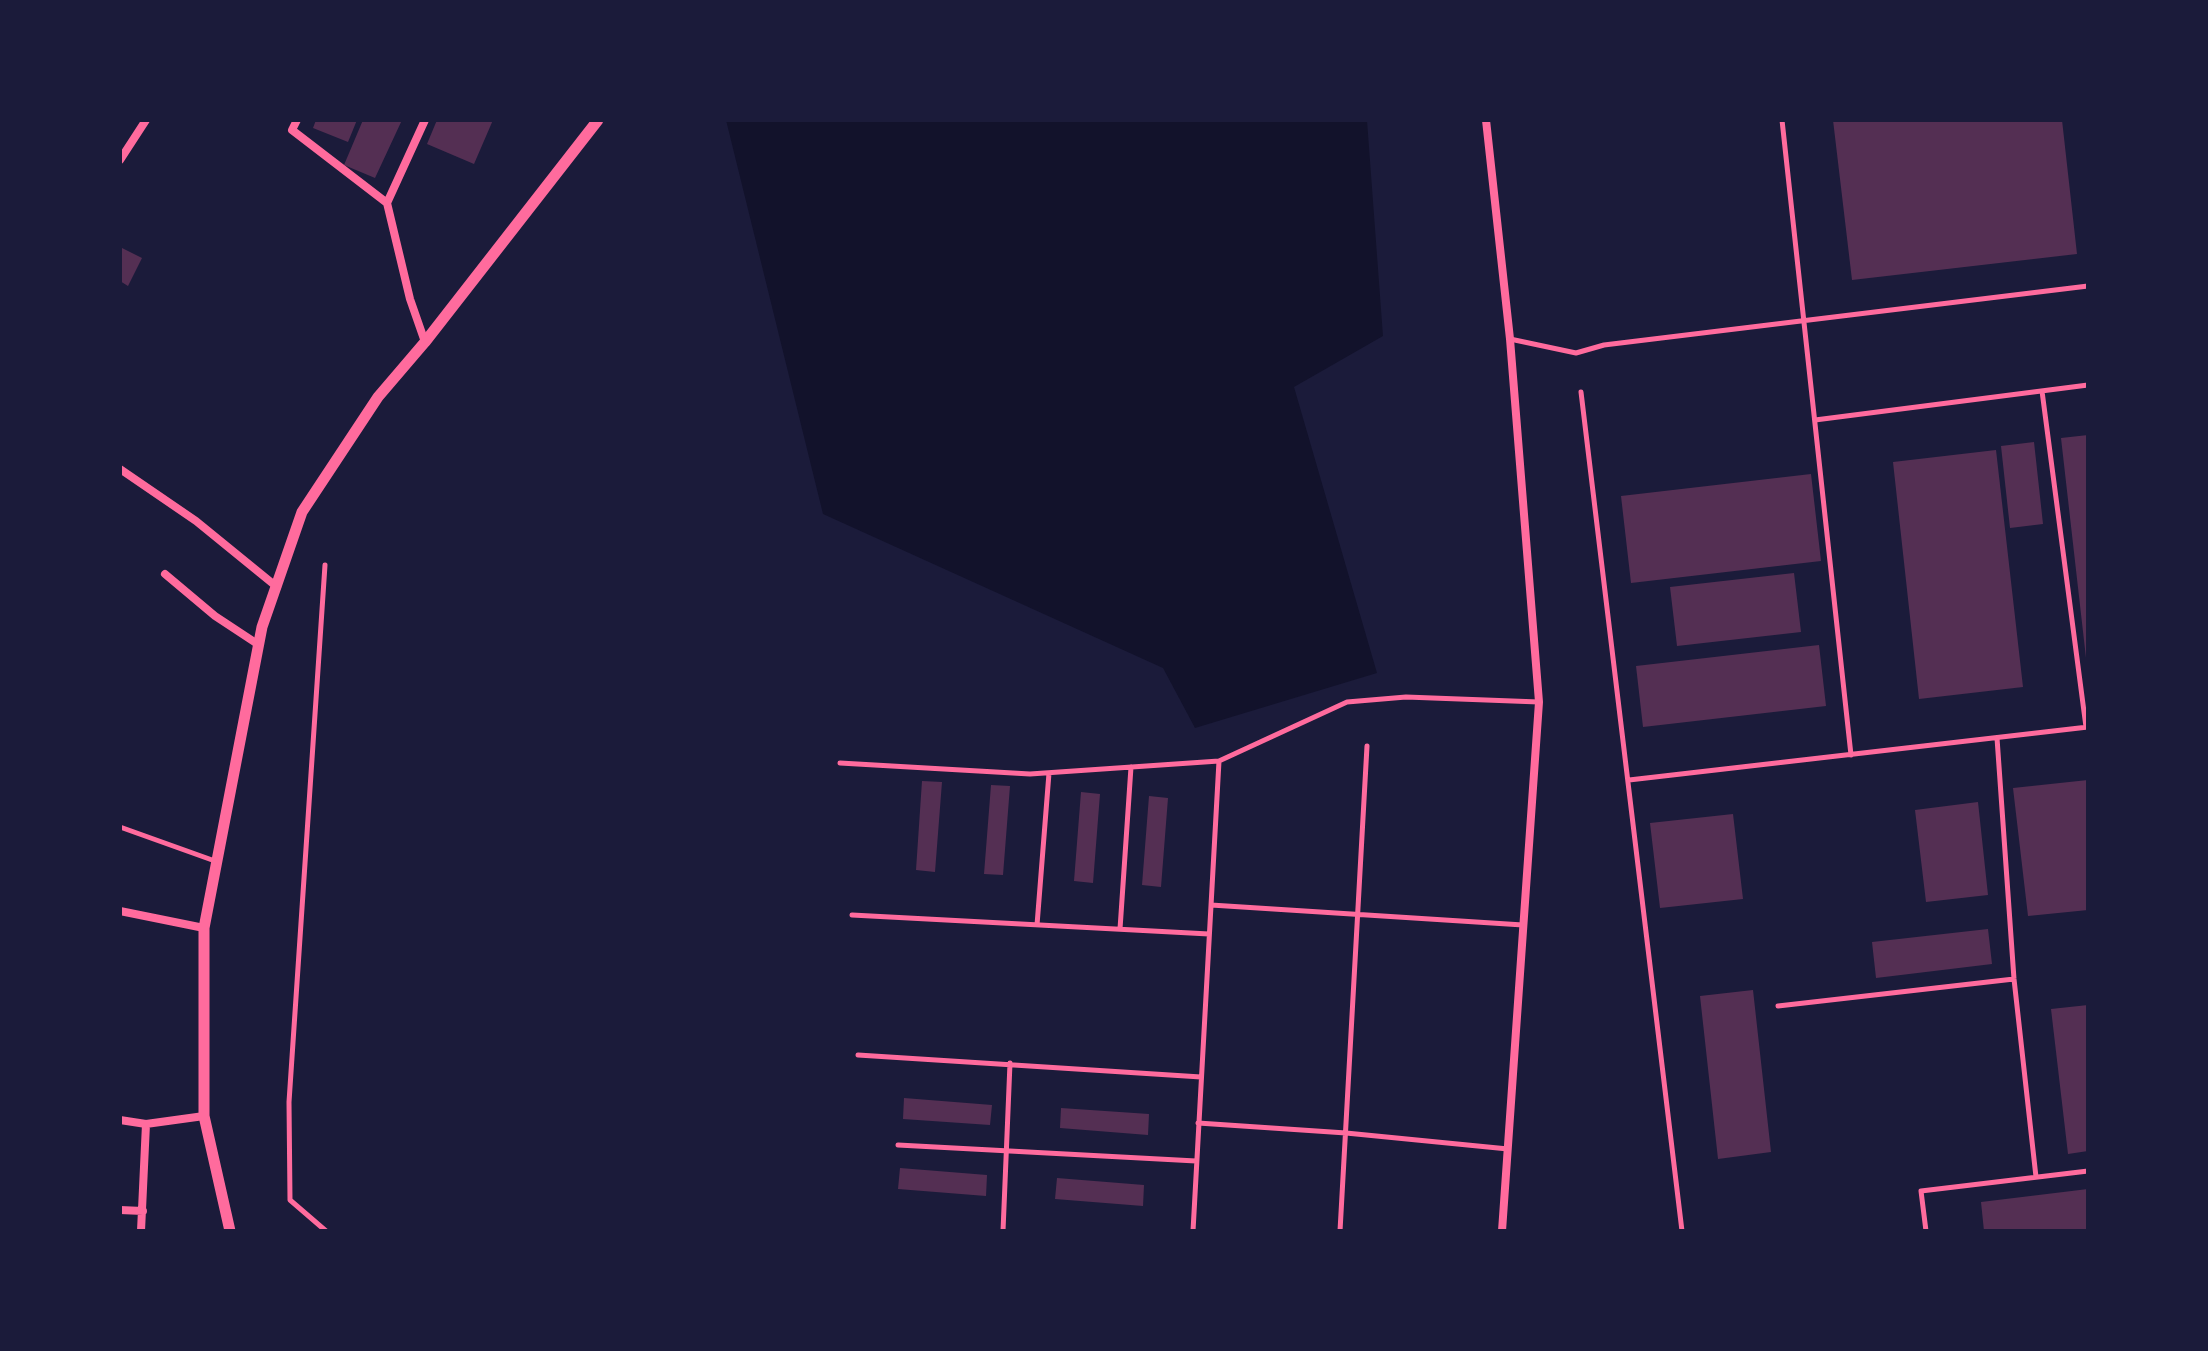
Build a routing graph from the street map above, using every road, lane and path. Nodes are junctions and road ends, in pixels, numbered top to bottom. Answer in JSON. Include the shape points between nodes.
{"nodes":[{"id":1,"x":146,"y":120,"type":"edge"},
{"id":2,"x":297,"y":120,"type":"edge"},
{"id":3,"x":425,"y":120,"type":"edge"},
{"id":4,"x":597,"y":120,"type":"edge"},
{"id":5,"x":1486,"y":120,"type":"edge"},
{"id":6,"x":1782,"y":120,"type":"edge"},
{"id":7,"x":120,"y":160,"type":"edge"},
{"id":8,"x":387,"y":203,"type":"junction"},
{"id":9,"x":2088,"y":286,"type":"edge"},
{"id":10,"x":1804,"y":322,"type":"junction"},
{"id":11,"x":1510,"y":339,"type":"junction"},
{"id":12,"x":425,"y":342,"type":"junction"},
{"id":13,"x":2088,"y":385,"type":"edge"},
{"id":14,"x":2042,"y":391,"type":"junction"},
{"id":15,"x":1581,"y":392,"type":"dead end"},
{"id":16,"x":1815,"y":420,"type":"junction"},
{"id":17,"x":120,"y":469,"type":"edge"},
{"id":18,"x":325,"y":565,"type":"dead end"},
{"id":19,"x":165,"y":574,"type":"dead end"},
{"id":20,"x":277,"y":587,"type":"junction"},
{"id":21,"x":259,"y":645,"type":"junction"},
{"id":22,"x":1539,"y":702,"type":"junction"},
{"id":23,"x":2087,"y":728,"type":"edge"},
{"id":24,"x":1997,"y":738,"type":"junction"},
{"id":25,"x":1367,"y":746,"type":"dead end"},
{"id":26,"x":1851,"y":755,"type":"junction"},
{"id":27,"x":1219,"y":761,"type":"junction"},
{"id":28,"x":840,"y":763,"type":"dead end"},
{"id":29,"x":1131,"y":767,"type":"junction"},
{"id":30,"x":1049,"y":773,"type":"junction"},
{"id":31,"x":1629,"y":780,"type":"junction"},
{"id":32,"x":120,"y":827,"type":"edge"},
{"id":33,"x":216,"y":861,"type":"junction"},
{"id":34,"x":1211,"y":905,"type":"junction"},
{"id":35,"x":120,"y":911,"type":"edge"},
{"id":36,"x":1358,"y":914,"type":"junction"},
{"id":37,"x":852,"y":915,"type":"dead end"},
{"id":38,"x":1037,"y":925,"type":"junction"},
{"id":39,"x":1523,"y":925,"type":"junction"},
{"id":40,"x":204,"y":928,"type":"junction"},
{"id":41,"x":1120,"y":929,"type":"junction"},
{"id":42,"x":1209,"y":934,"type":"junction"},
{"id":43,"x":2014,"y":979,"type":"junction"},
{"id":44,"x":1778,"y":1006,"type":"dead end"},
{"id":45,"x":858,"y":1055,"type":"dead end"},
{"id":46,"x":1010,"y":1063,"type":"junction"},
{"id":47,"x":1201,"y":1077,"type":"junction"},
{"id":48,"x":204,"y":1116,"type":"junction"},
{"id":49,"x":120,"y":1120,"type":"edge"},
{"id":50,"x":1198,"y":1123,"type":"junction"},
{"id":51,"x":146,"y":1124,"type":"junction"},
{"id":52,"x":1346,"y":1133,"type":"junction"},
{"id":53,"x":898,"y":1145,"type":"dead end"},
{"id":54,"x":1508,"y":1149,"type":"junction"},
{"id":55,"x":1007,"y":1150,"type":"junction"},
{"id":56,"x":1196,"y":1161,"type":"junction"},
{"id":57,"x":2088,"y":1171,"type":"edge"},
{"id":58,"x":2036,"y":1177,"type":"junction"},
{"id":59,"x":120,"y":1210,"type":"edge"},
{"id":60,"x":143,"y":1211,"type":"junction"},
{"id":61,"x":141,"y":1231,"type":"edge"},
{"id":62,"x":230,"y":1231,"type":"edge"},
{"id":63,"x":326,"y":1231,"type":"edge"},
{"id":64,"x":1003,"y":1231,"type":"edge"},
{"id":65,"x":1193,"y":1231,"type":"edge"},
{"id":66,"x":1340,"y":1231,"type":"edge"},
{"id":67,"x":1502,"y":1231,"type":"edge"},
{"id":68,"x":1682,"y":1231,"type":"edge"},
{"id":69,"x":1926,"y":1231,"type":"edge"}],
"edges":[{"from":1,"to":7,"type":"street"},
{"from":2,"to":8,"type":"street","via":[[292,130]]},
{"from":3,"to":8,"type":"street"},
{"from":4,"to":12,"type":"street"},
{"from":5,"to":11,"type":"street"},
{"from":6,"to":10,"type":"lane"},
{"from":8,"to":12,"type":"street"},
{"from":9,"to":10,"type":"lane"},
{"from":10,"to":11,"type":"lane","via":[[1604,345],[1576,353]]},
{"from":10,"to":16,"type":"lane"},
{"from":11,"to":22,"type":"street"},
{"from":12,"to":20,"type":"street","via":[[378,397],[302,512]]},
{"from":13,"to":14,"type":"lane"},
{"from":14,"to":16,"type":"lane"},
{"from":14,"to":23,"type":"lane"},
{"from":15,"to":31,"type":"lane"},
{"from":16,"to":26,"type":"lane"},
{"from":17,"to":20,"type":"street","via":[[196,521]]},
{"from":18,"to":63,"type":"lane","via":[[289,1102],[290,1200]]},
{"from":19,"to":21,"type":"street"},
{"from":20,"to":21,"type":"street"},
{"from":21,"to":33,"type":"street"},
{"from":22,"to":27,"type":"lane","via":[[1406,697],[1347,702]]},
{"from":22,"to":39,"type":"street"},
{"from":23,"to":24,"type":"lane"},
{"from":24,"to":26,"type":"lane"},
{"from":24,"to":43,"type":"lane"},
{"from":25,"to":36,"type":"lane"},
{"from":26,"to":31,"type":"lane"},
{"from":27,"to":29,"type":"lane"},
{"from":27,"to":34,"type":"lane"},
{"from":28,"to":30,"type":"lane"},
{"from":29,"to":30,"type":"lane"},
{"from":29,"to":41,"type":"lane"},
{"from":30,"to":38,"type":"lane"},
{"from":31,"to":68,"type":"lane"},
{"from":32,"to":33,"type":"lane"},
{"from":33,"to":40,"type":"street"},
{"from":34,"to":36,"type":"lane"},
{"from":34,"to":42,"type":"lane"},
{"from":35,"to":40,"type":"street"},
{"from":36,"to":39,"type":"lane"},
{"from":36,"to":52,"type":"lane"},
{"from":37,"to":38,"type":"lane"},
{"from":38,"to":41,"type":"lane"},
{"from":39,"to":54,"type":"street"},
{"from":40,"to":48,"type":"street"},
{"from":41,"to":42,"type":"lane"},
{"from":42,"to":47,"type":"lane"},
{"from":43,"to":44,"type":"lane"},
{"from":43,"to":58,"type":"lane"},
{"from":45,"to":46,"type":"lane"},
{"from":46,"to":47,"type":"lane"},
{"from":46,"to":55,"type":"lane"},
{"from":47,"to":50,"type":"lane"},
{"from":48,"to":51,"type":"street"},
{"from":48,"to":62,"type":"street"},
{"from":49,"to":51,"type":"street"},
{"from":50,"to":52,"type":"lane"},
{"from":50,"to":56,"type":"lane"},
{"from":51,"to":60,"type":"street"},
{"from":52,"to":54,"type":"lane"},
{"from":52,"to":66,"type":"lane"},
{"from":53,"to":55,"type":"lane"},
{"from":54,"to":67,"type":"street"},
{"from":55,"to":56,"type":"lane"},
{"from":55,"to":64,"type":"lane"},
{"from":56,"to":65,"type":"lane"},
{"from":57,"to":58,"type":"lane"},
{"from":58,"to":69,"type":"lane","via":[[1921,1191]]},
{"from":59,"to":60,"type":"street"},
{"from":60,"to":61,"type":"street"}]}
